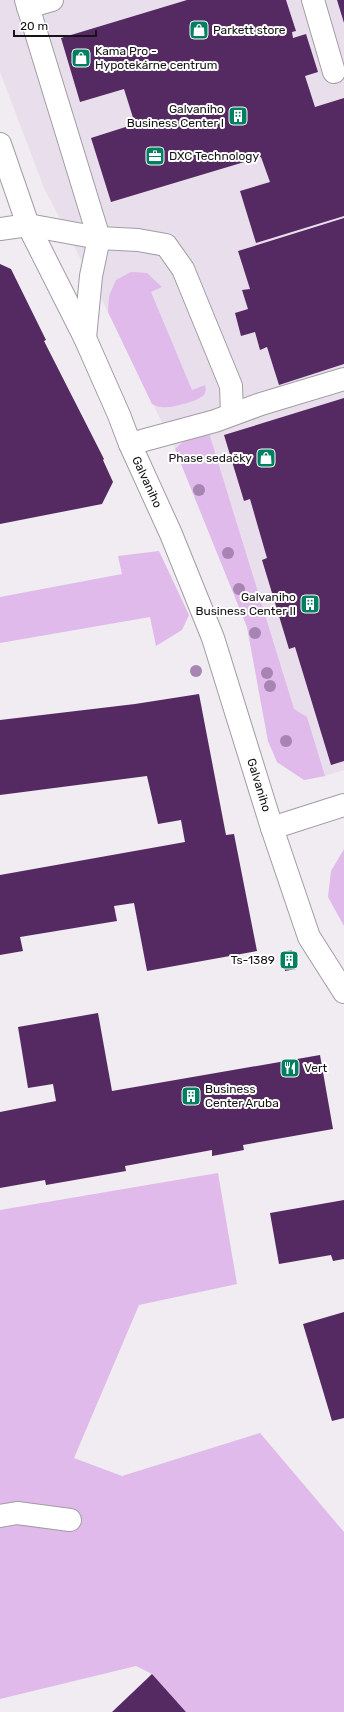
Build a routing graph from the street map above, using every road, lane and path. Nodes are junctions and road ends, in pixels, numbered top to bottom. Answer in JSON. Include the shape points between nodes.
{"nodes":[{"id":1,"x":52,"y":0,"type":"edge"},
{"id":2,"x":313,"y":0,"type":"edge"},
{"id":3,"x":27,"y":3,"type":"edge"},
{"id":4,"x":334,"y":72,"type":"dead end"},
{"id":5,"x":0,"y":144,"type":"edge"},
{"id":6,"x":28,"y":225,"type":"junction"},
{"id":7,"x":0,"y":229,"type":"edge"},
{"id":8,"x":99,"y":238,"type":"junction"},
{"id":9,"x":85,"y":338,"type":"junction"},
{"id":10,"x":344,"y":379,"type":"edge"},
{"id":11,"x":232,"y":414,"type":"junction"},
{"id":12,"x":130,"y":444,"type":"junction"},
{"id":13,"x":344,"y":805,"type":"edge"},
{"id":14,"x":272,"y":828,"type":"junction"},
{"id":15,"x":344,"y":992,"type":"edge"},
{"id":16,"x":0,"y":1516,"type":"edge"},
{"id":17,"x":70,"y":1520,"type":"dead end"}],
"edges":[{"from":1,"to":3,"type":"lane"},
{"from":2,"to":4,"type":"lane"},
{"from":3,"to":8,"type":"lane"},
{"from":5,"to":6,"type":"lane","name":"Galvaniho"},
{"from":6,"to":7,"type":"lane"},
{"from":6,"to":8,"type":"lane"},
{"from":6,"to":9,"type":"lane","name":"Galvaniho"},
{"from":8,"to":9,"type":"lane","via":[[91,276]]},
{"from":8,"to":11,"type":"lane","via":[[138,240],[166,245],[183,269],[231,386]]},
{"from":9,"to":12,"type":"lane","name":"Galvaniho"},
{"from":10,"to":11,"type":"lane"},
{"from":11,"to":12,"type":"lane"},
{"from":12,"to":14,"type":"lane","name":"Galvaniho","via":[[171,534],[213,638]]},
{"from":13,"to":14,"type":"lane","name":"Galvaniho"},
{"from":14,"to":15,"type":"lane","name":"Galvaniho","via":[[309,937]]},
{"from":16,"to":17,"type":"lane","via":[[17,1513]]}]}
